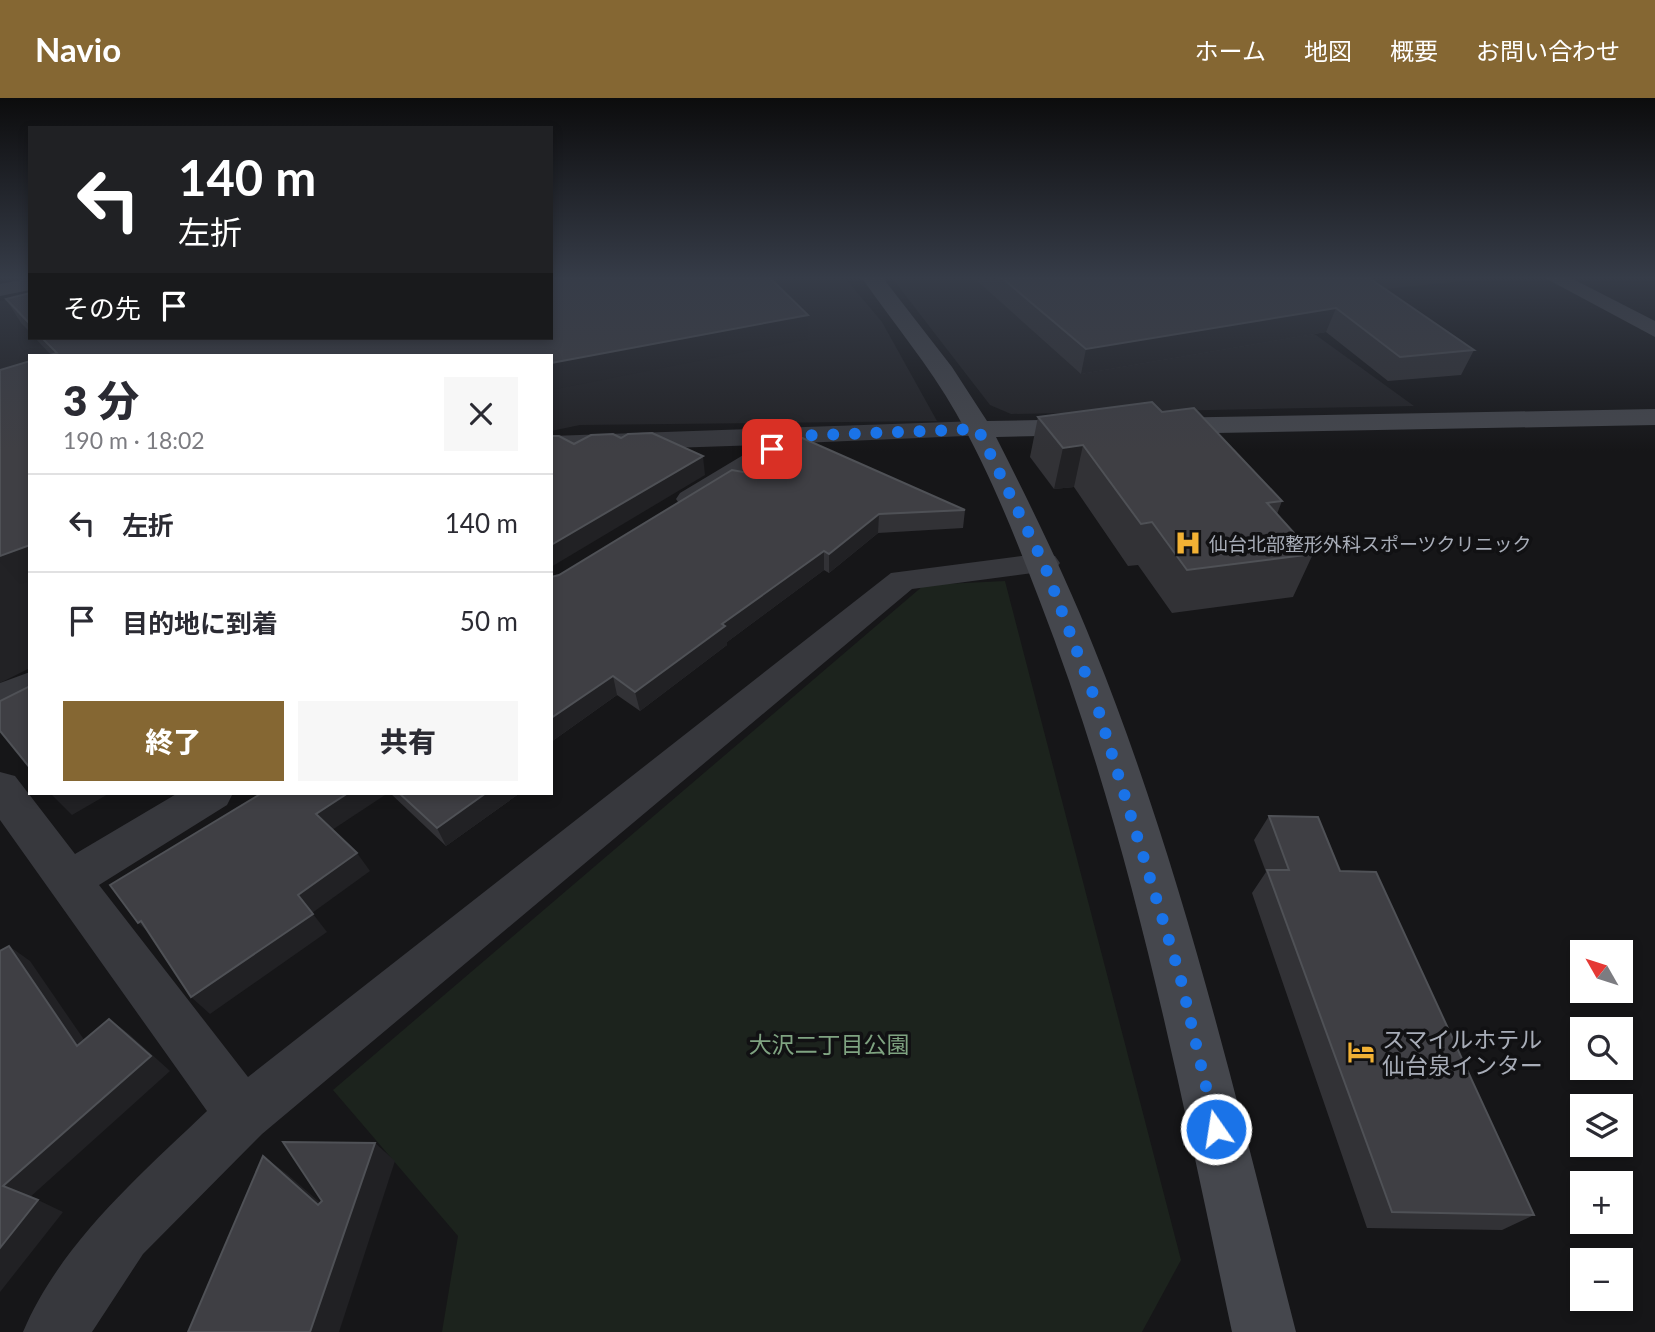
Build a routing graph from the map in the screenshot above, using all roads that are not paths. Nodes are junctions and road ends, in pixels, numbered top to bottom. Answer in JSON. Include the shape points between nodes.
{"nodes":[{"id":1,"x":915,"y":336,"type":"edge"},
{"id":2,"x":1655,"y":417,"type":"edge"},
{"id":3,"x":1139,"y":426,"type":"edge"},
{"id":4,"x":1111,"y":427,"type":"edge"},
{"id":5,"x":978,"y":429,"type":"junction"},
{"id":6,"x":794,"y":436,"type":"junction"},
{"id":7,"x":553,"y":444,"type":"edge"},
{"id":8,"x":667,"y":514,"type":"edge"},
{"id":9,"x":1044,"y":564,"type":"junction"},
{"id":10,"x":28,"y":686,"type":"edge"},
{"id":11,"x":0,"y":699,"type":"edge"},
{"id":12,"x":0,"y":788,"type":"edge"},
{"id":13,"x":209,"y":795,"type":"edge"},
{"id":14,"x":68,"y":881,"type":"junction"},
{"id":15,"x":243,"y":1115,"type":"junction"},
{"id":16,"x":55,"y":1332,"type":"edge"},
{"id":17,"x":1264,"y":1332,"type":"edge"}],
"edges":[{"from":1,"to":5,"type":"street"},
{"from":2,"to":3,"type":"street"},
{"from":4,"to":5,"type":"street"},
{"from":5,"to":6,"type":"street"},
{"from":5,"to":9,"type":"street"},
{"from":6,"to":7,"type":"street"},
{"from":6,"to":8,"type":"street"},
{"from":9,"to":15,"type":"street","via":[[903,580]]},
{"from":9,"to":17,"type":"street","via":[[1095,699],[1180,976]]},
{"from":10,"to":11,"type":"street"},
{"from":12,"to":14,"type":"street"},
{"from":13,"to":14,"type":"street"},
{"from":14,"to":15,"type":"street"},
{"from":15,"to":16,"type":"street","via":[[122,1233]]}]}
